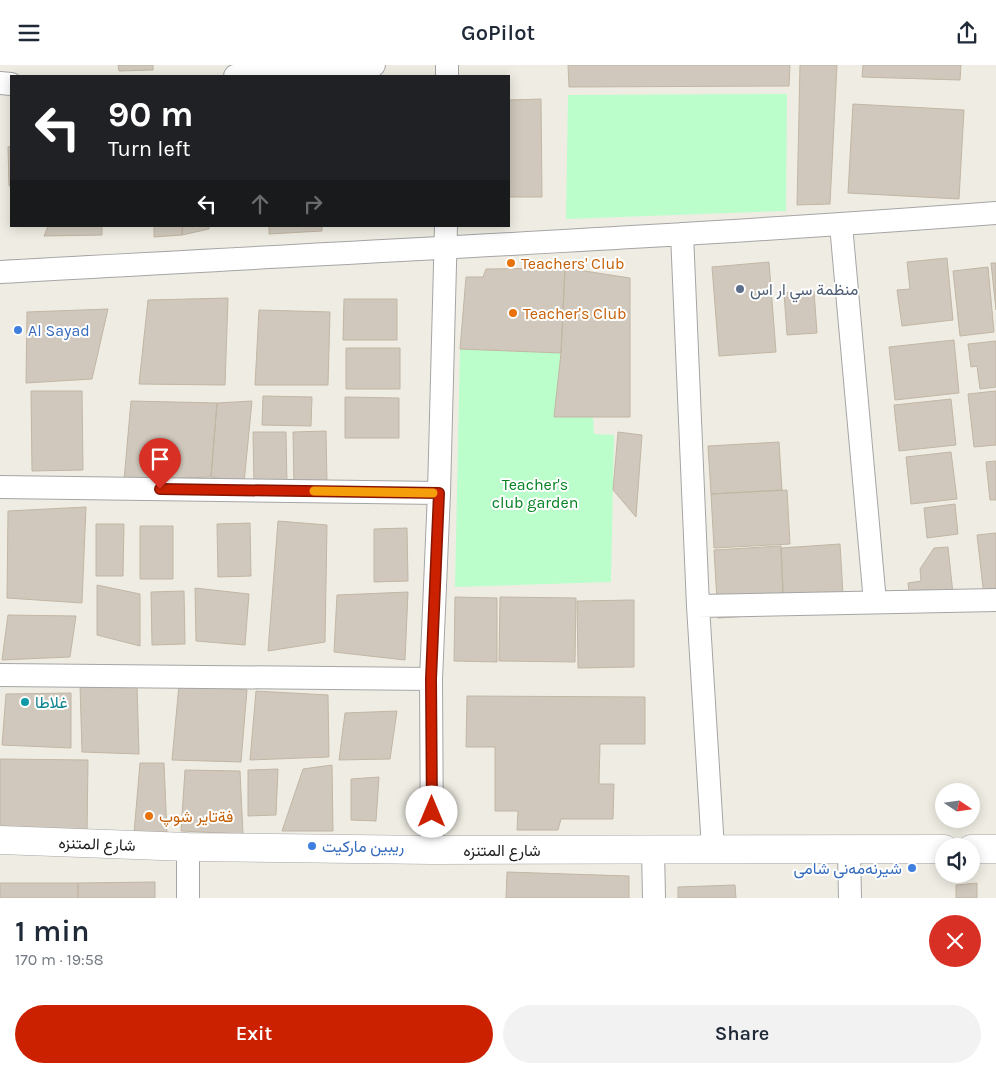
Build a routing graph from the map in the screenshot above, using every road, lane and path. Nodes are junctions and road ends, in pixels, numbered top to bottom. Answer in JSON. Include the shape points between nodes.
{"nodes":[{"id":1,"x":374,"y":65,"type":"edge"},
{"id":2,"x":248,"y":75,"type":"edge"},
{"id":3,"x":996,"y":213,"type":"edge"},
{"id":4,"x":841,"y":225,"type":"junction"},
{"id":5,"x":682,"y":235,"type":"junction"},
{"id":6,"x":446,"y":237,"type":"edge"},
{"id":7,"x":0,"y":272,"type":"edge"},
{"id":8,"x":0,"y":487,"type":"edge"},
{"id":9,"x":439,"y":493,"type":"junction"},
{"id":10,"x":996,"y":599,"type":"edge"},
{"id":11,"x":875,"y":602,"type":"junction"},
{"id":12,"x":698,"y":606,"type":"junction"},
{"id":13,"x":0,"y":675,"type":"edge"},
{"id":14,"x":431,"y":679,"type":"junction"},
{"id":15,"x":0,"y":840,"type":"edge"},
{"id":16,"x":188,"y":847,"type":"junction"},
{"id":17,"x":713,"y":849,"type":"junction"},
{"id":18,"x":849,"y":849,"type":"junction"},
{"id":19,"x":935,"y":849,"type":"edge"},
{"id":20,"x":980,"y":849,"type":"edge"},
{"id":21,"x":996,"y":849,"type":"edge"},
{"id":22,"x":432,"y":850,"type":"junction"},
{"id":23,"x":653,"y":850,"type":"junction"},
{"id":24,"x":188,"y":898,"type":"edge"},
{"id":25,"x":654,"y":898,"type":"edge"},
{"id":26,"x":850,"y":898,"type":"edge"}],
"edges":[{"from":1,"to":2,"type":"street"},
{"from":3,"to":4,"type":"street"},
{"from":4,"to":5,"type":"street"},
{"from":4,"to":11,"type":"street"},
{"from":5,"to":6,"type":"street"},
{"from":5,"to":12,"type":"street"},
{"from":6,"to":7,"type":"street"},
{"from":6,"to":9,"type":"street"},
{"from":8,"to":9,"type":"street"},
{"from":9,"to":14,"type":"street"},
{"from":10,"to":11,"type":"street"},
{"from":11,"to":12,"type":"street"},
{"from":12,"to":17,"type":"street"},
{"from":13,"to":14,"type":"street"},
{"from":14,"to":22,"type":"street"},
{"from":15,"to":16,"type":"street","name":"شارع المتنزه"},
{"from":16,"to":22,"type":"street","name":"شارع المتنزه"},
{"from":16,"to":24,"type":"street"},
{"from":17,"to":18,"type":"street","name":"شارع المتنزه"},
{"from":17,"to":23,"type":"street","name":"شارع المتنزه"},
{"from":18,"to":19,"type":"street","name":"شارع المتنزه"},
{"from":18,"to":26,"type":"street"},
{"from":20,"to":21,"type":"street"},
{"from":22,"to":23,"type":"street","name":"شارع المتنزه"},
{"from":23,"to":25,"type":"street"}]}
